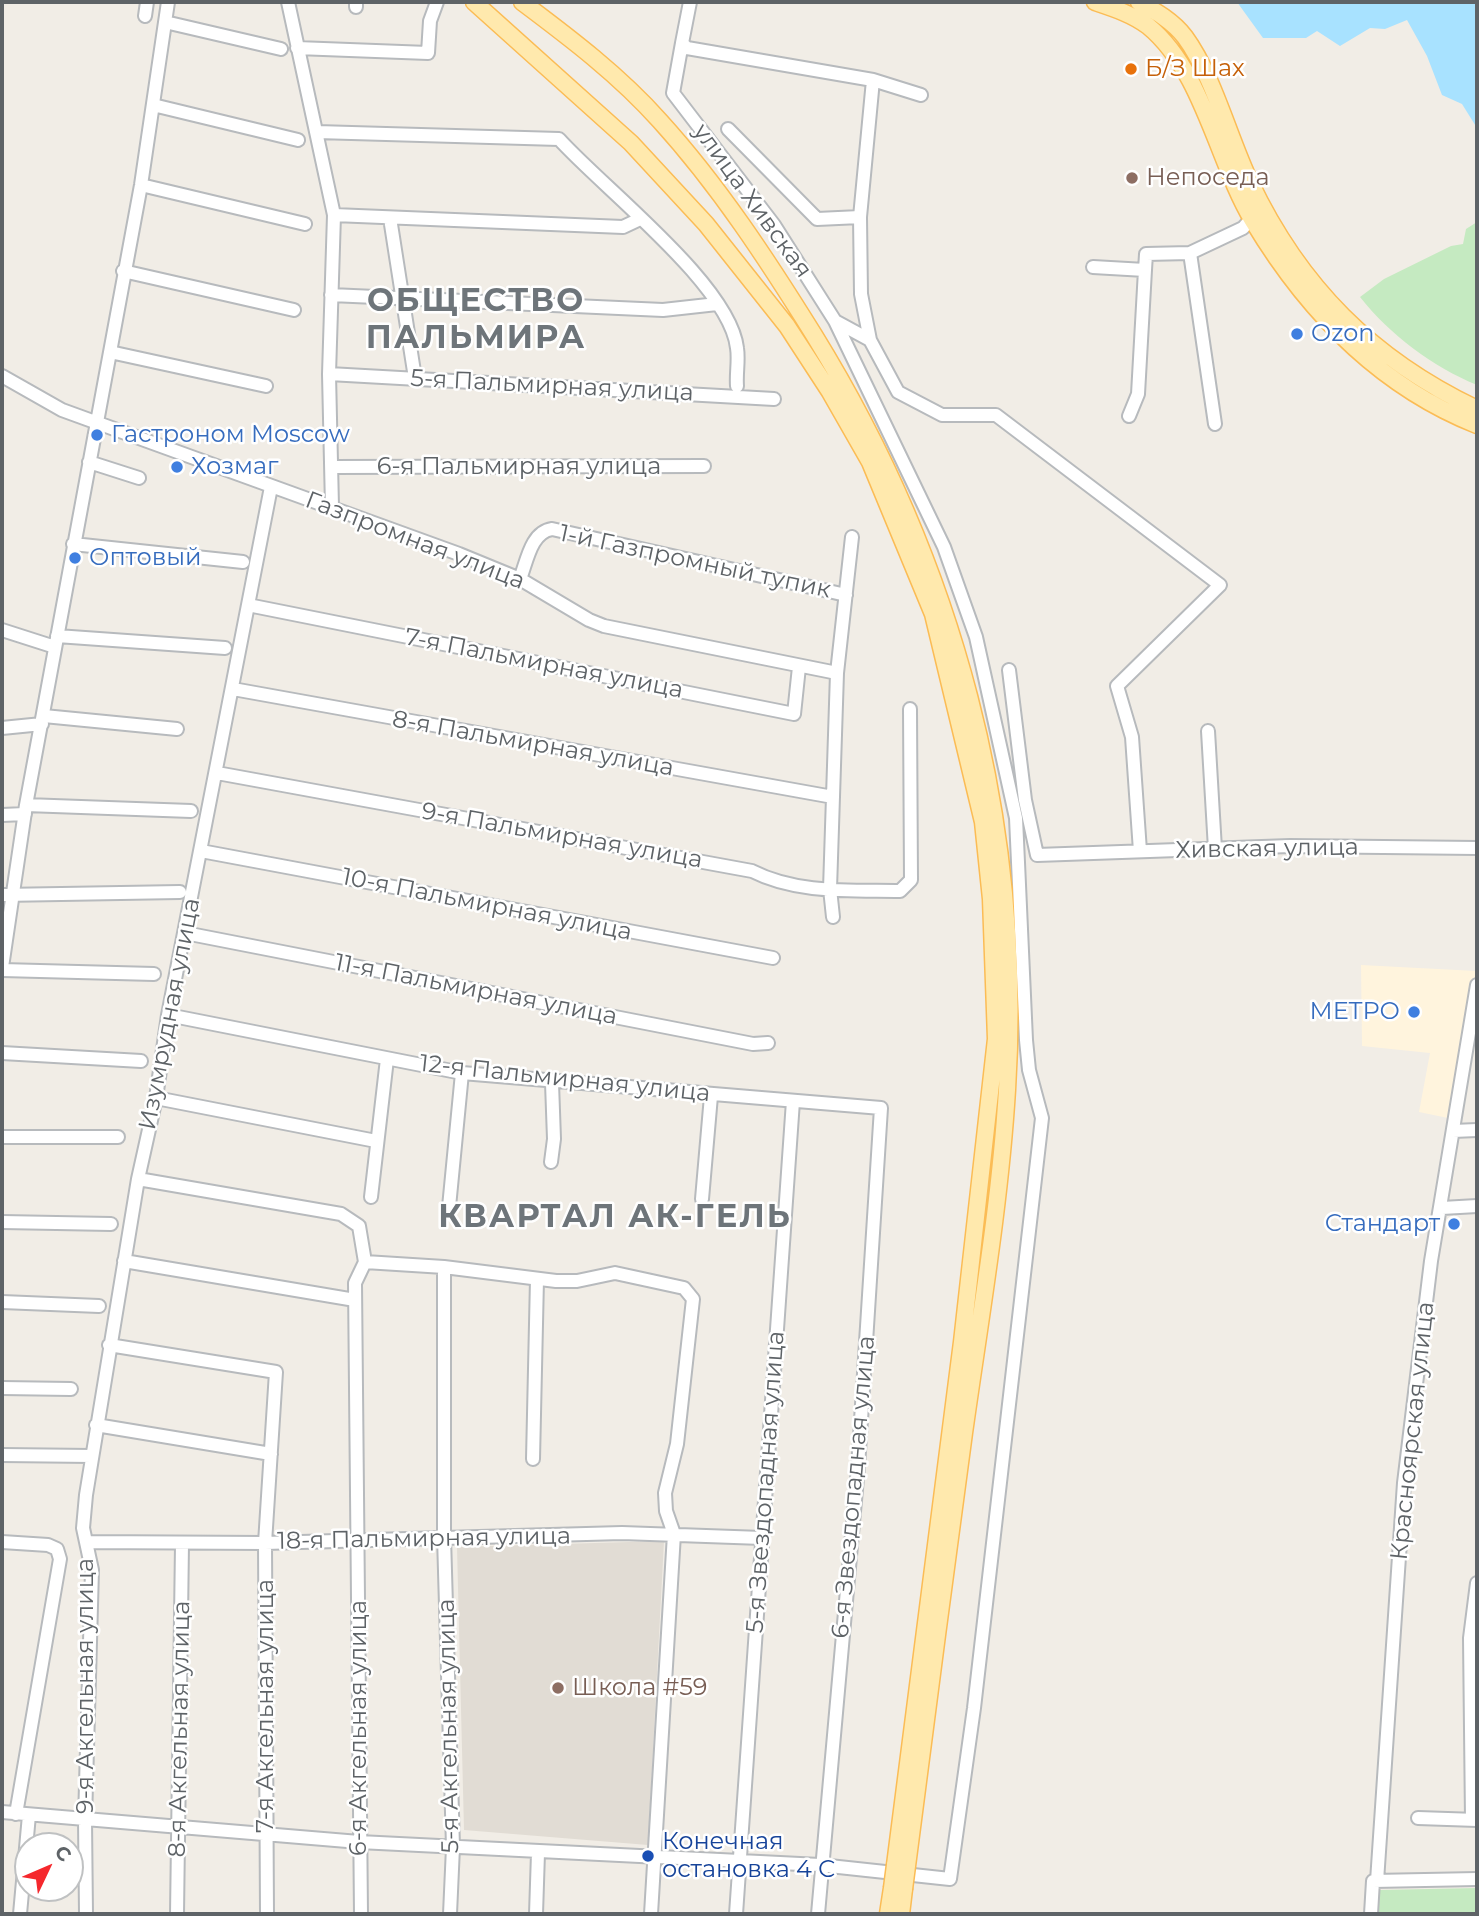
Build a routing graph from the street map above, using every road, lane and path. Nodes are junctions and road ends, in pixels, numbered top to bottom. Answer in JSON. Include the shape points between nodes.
{"nodes":[{"id":1,"x":147,"y":2,"type":"edge"},
{"id":2,"x":168,"y":2,"type":"edge"},
{"id":3,"x":288,"y":2,"type":"edge"},
{"id":4,"x":437,"y":2,"type":"edge"},
{"id":5,"x":474,"y":2,"type":"edge"},
{"id":6,"x":522,"y":2,"type":"edge"},
{"id":7,"x":690,"y":2,"type":"edge"},
{"id":8,"x":1095,"y":2,"type":"edge"},
{"id":9,"x":1139,"y":2,"type":"edge"},
{"id":10,"x":145,"y":16,"type":"dead end"},
{"id":11,"x":165,"y":22,"type":"junction"},
{"id":12,"x":684,"y":46,"type":"junction"},
{"id":13,"x":297,"y":48,"type":"junction"},
{"id":14,"x":281,"y":49,"type":"dead end"},
{"id":15,"x":873,"y":80,"type":"junction"},
{"id":16,"x":1203,"y":93,"type":"junction"},
{"id":17,"x":920,"y":95,"type":"dead end"},
{"id":18,"x":153,"y":105,"type":"junction"},
{"id":19,"x":728,"y":129,"type":"dead end"},
{"id":20,"x":317,"y":132,"type":"junction"},
{"id":21,"x":298,"y":140,"type":"dead end"},
{"id":22,"x":141,"y":185,"type":"junction"},
{"id":23,"x":334,"y":215,"type":"junction"},
{"id":24,"x":860,"y":217,"type":"junction"},
{"id":25,"x":390,"y":218,"type":"junction"},
{"id":26,"x":640,"y":219,"type":"junction"},
{"id":27,"x":1251,"y":219,"type":"junction"},
{"id":28,"x":305,"y":224,"type":"dead end"},
{"id":29,"x":1190,"y":253,"type":"junction"},
{"id":30,"x":1093,"y":267,"type":"dead end"},
{"id":31,"x":1145,"y":270,"type":"junction"},
{"id":32,"x":123,"y":271,"type":"junction"},
{"id":33,"x":331,"y":295,"type":"junction"},
{"id":34,"x":403,"y":299,"type":"junction"},
{"id":35,"x":717,"y":304,"type":"junction"},
{"id":36,"x":294,"y":310,"type":"dead end"},
{"id":37,"x":835,"y":321,"type":"junction"},
{"id":38,"x":870,"y":340,"type":"junction"},
{"id":39,"x":110,"y":352,"type":"junction"},
{"id":40,"x":329,"y":374,"type":"junction"},
{"id":41,"x":6,"y":378,"type":"edge"},
{"id":42,"x":415,"y":379,"type":"junction"},
{"id":43,"x":266,"y":386,"type":"dead end"},
{"id":44,"x":737,"y":386,"type":"dead end"},
{"id":45,"x":2,"y":393,"type":"edge"},
{"id":46,"x":774,"y":399,"type":"dead end"},
{"id":47,"x":1477,"y":409,"type":"edge"},
{"id":48,"x":1129,"y":416,"type":"dead end"},
{"id":49,"x":95,"y":422,"type":"junction"},
{"id":50,"x":1215,"y":424,"type":"dead end"},
{"id":51,"x":1477,"y":425,"type":"edge"},
{"id":52,"x":89,"y":462,"type":"junction"},
{"id":53,"x":704,"y":466,"type":"dead end"},
{"id":54,"x":333,"y":467,"type":"junction"},
{"id":55,"x":139,"y":478,"type":"dead end"},
{"id":56,"x":271,"y":487,"type":"junction"},
{"id":57,"x":332,"y":507,"type":"junction"},
{"id":58,"x":852,"y":537,"type":"dead end"},
{"id":59,"x":74,"y":544,"type":"junction"},
{"id":60,"x":243,"y":562,"type":"dead end"},
{"id":61,"x":520,"y":579,"type":"junction"},
{"id":62,"x":846,"y":595,"type":"junction"},
{"id":63,"x":248,"y":605,"type":"junction"},
{"id":64,"x":2,"y":630,"type":"edge"},
{"id":65,"x":56,"y":641,"type":"junction"},
{"id":66,"x":225,"y":648,"type":"dead end"},
{"id":67,"x":799,"y":667,"type":"junction"},
{"id":68,"x":1009,"y":670,"type":"dead end"},
{"id":69,"x":837,"y":673,"type":"junction"},
{"id":70,"x":233,"y":689,"type":"junction"},
{"id":71,"x":910,"y":709,"type":"dead end"},
{"id":72,"x":43,"y":720,"type":"junction"},
{"id":73,"x":2,"y":728,"type":"edge"},
{"id":74,"x":177,"y":729,"type":"dead end"},
{"id":75,"x":1208,"y":731,"type":"dead end"},
{"id":76,"x":217,"y":773,"type":"junction"},
{"id":77,"x":833,"y":797,"type":"junction"},
{"id":78,"x":25,"y":809,"type":"junction"},
{"id":79,"x":191,"y":811,"type":"dead end"},
{"id":80,"x":2,"y":815,"type":"edge"},
{"id":81,"x":1477,"y":848,"type":"edge"},
{"id":82,"x":1215,"y":849,"type":"junction"},
{"id":83,"x":201,"y":851,"type":"junction"},
{"id":84,"x":1139,"y":851,"type":"junction"},
{"id":85,"x":830,"y":890,"type":"junction"},
{"id":86,"x":180,"y":892,"type":"dead end"},
{"id":87,"x":7,"y":894,"type":"edge"},
{"id":88,"x":833,"y":917,"type":"dead end"},
{"id":89,"x":185,"y":933,"type":"junction"},
{"id":90,"x":773,"y":958,"type":"dead end"},
{"id":91,"x":2,"y":969,"type":"edge"},
{"id":92,"x":154,"y":974,"type":"dead end"},
{"id":93,"x":1477,"y":985,"type":"edge"},
{"id":94,"x":169,"y":1015,"type":"junction"},
{"id":95,"x":768,"y":1043,"type":"dead end"},
{"id":96,"x":2,"y":1053,"type":"edge"},
{"id":97,"x":1471,"y":1057,"type":"edge"},
{"id":98,"x":387,"y":1059,"type":"junction"},
{"id":99,"x":141,"y":1061,"type":"dead end"},
{"id":100,"x":462,"y":1073,"type":"junction"},
{"id":101,"x":552,"y":1083,"type":"junction"},
{"id":102,"x":711,"y":1096,"type":"junction"},
{"id":103,"x":156,"y":1098,"type":"junction"},
{"id":104,"x":793,"y":1101,"type":"junction"},
{"id":105,"x":881,"y":1108,"type":"joint"},
{"id":106,"x":1477,"y":1130,"type":"edge"},
{"id":107,"x":1453,"y":1131,"type":"junction"},
{"id":108,"x":2,"y":1137,"type":"edge"},
{"id":109,"x":118,"y":1138,"type":"dead end"},
{"id":110,"x":376,"y":1141,"type":"junction"},
{"id":111,"x":551,"y":1162,"type":"dead end"},
{"id":112,"x":138,"y":1179,"type":"junction"},
{"id":113,"x":371,"y":1197,"type":"dead end"},
{"id":114,"x":702,"y":1199,"type":"dead end"},
{"id":115,"x":1477,"y":1206,"type":"edge"},
{"id":116,"x":449,"y":1207,"type":"dead end"},
{"id":117,"x":1442,"y":1208,"type":"junction"},
{"id":118,"x":2,"y":1222,"type":"edge"},
{"id":119,"x":111,"y":1224,"type":"dead end"},
{"id":120,"x":124,"y":1261,"type":"junction"},
{"id":121,"x":365,"y":1262,"type":"junction"},
{"id":122,"x":444,"y":1266,"type":"junction"},
{"id":123,"x":537,"y":1279,"type":"junction"},
{"id":124,"x":355,"y":1300,"type":"junction"},
{"id":125,"x":2,"y":1302,"type":"edge"},
{"id":126,"x":99,"y":1306,"type":"dead end"},
{"id":127,"x":109,"y":1345,"type":"junction"},
{"id":128,"x":2,"y":1388,"type":"edge"},
{"id":129,"x":71,"y":1388,"type":"dead end"},
{"id":130,"x":96,"y":1425,"type":"junction"},
{"id":131,"x":271,"y":1454,"type":"junction"},
{"id":132,"x":2,"y":1455,"type":"edge"},
{"id":133,"x":92,"y":1456,"type":"junction"},
{"id":134,"x":533,"y":1459,"type":"dead end"},
{"id":135,"x":674,"y":1534,"type":"junction"},
{"id":136,"x":444,"y":1537,"type":"junction"},
{"id":137,"x":762,"y":1538,"type":"junction"},
{"id":138,"x":357,"y":1541,"type":"junction"},
{"id":139,"x":2,"y":1542,"type":"edge"},
{"id":140,"x":86,"y":1542,"type":"junction"},
{"id":141,"x":265,"y":1543,"type":"junction"},
{"id":142,"x":182,"y":1544,"type":"junction"},
{"id":143,"x":1477,"y":1583,"type":"edge"},
{"id":144,"x":1474,"y":1637,"type":"edge"},
{"id":145,"x":2,"y":1812,"type":"edge"},
{"id":146,"x":23,"y":1815,"type":"junction"},
{"id":147,"x":1418,"y":1818,"type":"dead end"},
{"id":148,"x":85,"y":1820,"type":"junction"},
{"id":149,"x":1474,"y":1820,"type":"edge"},
{"id":150,"x":177,"y":1827,"type":"junction"},
{"id":151,"x":268,"y":1834,"type":"junction"},
{"id":152,"x":359,"y":1842,"type":"junction"},
{"id":153,"x":453,"y":1847,"type":"junction"},
{"id":154,"x":538,"y":1853,"type":"junction"},
{"id":155,"x":655,"y":1858,"type":"junction"},
{"id":156,"x":739,"y":1862,"type":"junction"},
{"id":157,"x":820,"y":1865,"type":"junction"},
{"id":158,"x":901,"y":1865,"type":"junction"},
{"id":159,"x":1477,"y":1879,"type":"edge"},
{"id":160,"x":1375,"y":1881,"type":"junction"},
{"id":161,"x":898,"y":1888,"type":"junction"},
{"id":162,"x":20,"y":1914,"type":"edge"},
{"id":163,"x":86,"y":1914,"type":"edge"},
{"id":164,"x":177,"y":1914,"type":"edge"},
{"id":165,"x":267,"y":1914,"type":"edge"},
{"id":166,"x":361,"y":1914,"type":"edge"},
{"id":167,"x":450,"y":1914,"type":"edge"},
{"id":168,"x":536,"y":1914,"type":"edge"},
{"id":169,"x":651,"y":1914,"type":"edge"},
{"id":170,"x":736,"y":1914,"type":"edge"},
{"id":171,"x":818,"y":1914,"type":"edge"},
{"id":172,"x":888,"y":1914,"type":"edge"},
{"id":173,"x":901,"y":1914,"type":"edge"},
{"id":174,"x":1371,"y":1914,"type":"edge"}],
"edges":[{"from":1,"to":10,"type":"street"},
{"from":2,"to":11,"type":"street"},
{"from":3,"to":13,"type":"street"},
{"from":4,"to":13,"type":"street","via":[[430,20],[428,53]]},
{"from":5,"to":158,"type":"main road","via":[[631,143],[706,224],[787,326],[830,392],[870,461],[933,614],[983,822],[996,1039]]},
{"from":6,"to":158,"type":"main road","via":[[601,63],[659,120],[712,183],[814,335],[861,415],[912,523],[951,628],[982,744],[1007,924],[1007,1092],[990,1247]]},
{"from":7,"to":12,"type":"street","name":"улица Хивская"},
{"from":8,"to":16,"type":"main road","via":[[1146,25],[1170,47]]},
{"from":9,"to":16,"type":"main road","via":[[1160,13],[1184,36]]},
{"from":11,"to":14,"type":"street"},
{"from":11,"to":18,"type":"street"},
{"from":12,"to":15,"type":"street"},
{"from":12,"to":37,"type":"street","name":"улица Хивская","via":[[673,93],[774,225]]},
{"from":13,"to":20,"type":"street"},
{"from":15,"to":17,"type":"street"},
{"from":15,"to":24,"type":"street"},
{"from":16,"to":27,"type":"main road"},
{"from":16,"to":47,"type":"main road","via":[[1251,184],[1317,288],[1366,341],[1400,367]]},
{"from":18,"to":21,"type":"street"},
{"from":18,"to":22,"type":"street"},
{"from":19,"to":24,"type":"street","via":[[817,219]]},
{"from":20,"to":23,"type":"street"},
{"from":20,"to":26,"type":"street","via":[[559,139]]},
{"from":22,"to":28,"type":"street"},
{"from":22,"to":32,"type":"street"},
{"from":23,"to":25,"type":"street"},
{"from":23,"to":33,"type":"street"},
{"from":24,"to":38,"type":"street","via":[[862,294]]},
{"from":25,"to":26,"type":"street","via":[[623,227]]},
{"from":25,"to":34,"type":"street"},
{"from":26,"to":35,"type":"street","via":[[682,258]]},
{"from":27,"to":29,"type":"street","via":[[1243,228]]},
{"from":27,"to":51,"type":"main road","via":[[1298,289],[1371,364],[1418,397]]},
{"from":29,"to":31,"type":"street","via":[[1146,254]]},
{"from":29,"to":50,"type":"street"},
{"from":30,"to":31,"type":"street"},
{"from":31,"to":48,"type":"street","via":[[1138,394]]},
{"from":32,"to":36,"type":"street"},
{"from":32,"to":39,"type":"street"},
{"from":33,"to":34,"type":"street"},
{"from":33,"to":40,"type":"street"},
{"from":34,"to":35,"type":"street","via":[[663,310]]},
{"from":34,"to":42,"type":"street"},
{"from":35,"to":44,"type":"street","via":[[737,349]]},
{"from":37,"to":38,"type":"street","name":"улица Хивская"},
{"from":37,"to":157,"type":"street","via":[[943,547],[975,637],[1016,818],[1026,1040],[1042,1118],[950,1879]]},
{"from":38,"to":84,"type":"street","via":[[898,392],[942,415],[996,415],[1220,586],[1118,686],[1132,737]]},
{"from":39,"to":43,"type":"street"},
{"from":39,"to":49,"type":"street"},
{"from":40,"to":42,"type":"street","name":"5-я Пальмирная улица"},
{"from":40,"to":54,"type":"street"},
{"from":41,"to":45,"type":"street"},
{"from":41,"to":49,"type":"street","name":"Газпромная улица","via":[[62,410]]},
{"from":42,"to":46,"type":"street","name":"5-я Пальмирная улица"},
{"from":49,"to":52,"type":"street"},
{"from":49,"to":56,"type":"street","name":"Газпромная улица"},
{"from":52,"to":55,"type":"street"},
{"from":52,"to":59,"type":"street"},
{"from":53,"to":54,"type":"street","name":"6-я Пальмирная улица"},
{"from":54,"to":57,"type":"street"},
{"from":56,"to":57,"type":"street","name":"Газпромная улица"},
{"from":56,"to":63,"type":"street","name":"Изумрудная улица"},
{"from":57,"to":61,"type":"street","name":"Газпромная улица"},
{"from":58,"to":62,"type":"street"},
{"from":59,"to":60,"type":"street"},
{"from":59,"to":65,"type":"street"},
{"from":61,"to":62,"type":"street","name":"1-й Газпромный тупик","via":[[536,537],[552,529]]},
{"from":61,"to":67,"type":"street","name":"Газпромная улица","via":[[604,626]]},
{"from":62,"to":69,"type":"street"},
{"from":63,"to":67,"type":"street","name":"7-я Пальмирная улица","via":[[794,714]]},
{"from":63,"to":70,"type":"street","name":"Изумрудная улица"},
{"from":64,"to":65,"type":"street"},
{"from":65,"to":66,"type":"street"},
{"from":65,"to":72,"type":"street"},
{"from":67,"to":69,"type":"street","name":"Газпромная улица"},
{"from":68,"to":84,"type":"street","name":"Хивская улица","via":[[1025,800],[1037,855]]},
{"from":69,"to":77,"type":"street"},
{"from":70,"to":76,"type":"street","name":"Изумрудная улица"},
{"from":70,"to":77,"type":"street","name":"8-я Пальмирная улица"},
{"from":71,"to":85,"type":"street","name":"9-я Пальмирная улица","via":[[911,880],[900,891]]},
{"from":72,"to":73,"type":"street"},
{"from":72,"to":74,"type":"street"},
{"from":72,"to":78,"type":"street"},
{"from":75,"to":82,"type":"street"},
{"from":76,"to":83,"type":"street","name":"Изумрудная улица"},
{"from":76,"to":85,"type":"street","name":"9-я Пальмирная улица","via":[[752,871],[774,883]]},
{"from":77,"to":85,"type":"street"},
{"from":78,"to":79,"type":"street"},
{"from":78,"to":80,"type":"street"},
{"from":78,"to":87,"type":"street"},
{"from":81,"to":82,"type":"street","name":"Хивская улица"},
{"from":82,"to":84,"type":"street","name":"Хивская улица"},
{"from":83,"to":89,"type":"street","name":"Изумрудная улица"},
{"from":83,"to":90,"type":"street","name":"10-я Пальмирная улица"},
{"from":85,"to":88,"type":"street"},
{"from":86,"to":87,"type":"street"},
{"from":87,"to":91,"type":"street"},
{"from":89,"to":94,"type":"street","name":"Изумрудная улица"},
{"from":89,"to":95,"type":"street","name":"11-я Пальмирная улица","via":[[753,1044]]},
{"from":91,"to":92,"type":"street"},
{"from":93,"to":97,"type":"street","name":"Красноярская улица"},
{"from":94,"to":98,"type":"street","name":"12-я Пальмирная улица"},
{"from":94,"to":103,"type":"street","name":"Изумрудная улица"},
{"from":96,"to":99,"type":"street"},
{"from":97,"to":107,"type":"street","name":"Красноярская улица"},
{"from":98,"to":100,"type":"street","name":"12-я Пальмирная улица"},
{"from":98,"to":110,"type":"street"},
{"from":100,"to":101,"type":"street","name":"12-я Пальмирная улица"},
{"from":100,"to":116,"type":"street"},
{"from":101,"to":102,"type":"street","name":"12-я Пальмирная улица"},
{"from":101,"to":111,"type":"street"},
{"from":102,"to":104,"type":"street","name":"12-я Пальмирная улица"},
{"from":102,"to":114,"type":"street"},
{"from":103,"to":110,"type":"street"},
{"from":103,"to":112,"type":"street","name":"Изумрудная улица"},
{"from":104,"to":105,"type":"street","name":"12-я Пальмирная улица"},
{"from":104,"to":137,"type":"street","name":"5-я Звездопадная улица"},
{"from":105,"to":157,"type":"street","name":"6-я Звездопадная улица","via":[[858,1467]]},
{"from":106,"to":107,"type":"street"},
{"from":107,"to":117,"type":"street","name":"Красноярская улица"},
{"from":108,"to":109,"type":"street"},
{"from":110,"to":113,"type":"street"},
{"from":112,"to":120,"type":"street","name":"Изумрудная улица"},
{"from":112,"to":121,"type":"street","via":[[341,1214],[359,1226]]},
{"from":115,"to":117,"type":"street"},
{"from":117,"to":160,"type":"street","name":"Красноярская улица","via":[[1404,1483]]},
{"from":118,"to":119,"type":"street"},
{"from":120,"to":124,"type":"street"},
{"from":120,"to":127,"type":"street","name":"Изумрудная улица"},
{"from":121,"to":122,"type":"street"},
{"from":121,"to":124,"type":"street","name":"6-я Акгельная улица","via":[[355,1283]]},
{"from":122,"to":123,"type":"street"},
{"from":122,"to":136,"type":"street","name":"5-я Акгельная улица"},
{"from":123,"to":134,"type":"street"},
{"from":123,"to":135,"type":"street","via":[[577,1281],[615,1273],[691,1293],[677,1444],[665,1493]]},
{"from":124,"to":138,"type":"street","name":"6-я Акгельная улица"},
{"from":125,"to":126,"type":"street"},
{"from":127,"to":130,"type":"street","name":"Изумрудная улица"},
{"from":127,"to":131,"type":"street","name":"7-я Акгельная улица","via":[[276,1372]]},
{"from":128,"to":129,"type":"street"},
{"from":130,"to":131,"type":"street"},
{"from":130,"to":133,"type":"street","name":"Изумрудная улица"},
{"from":131,"to":141,"type":"street","name":"7-я Акгельная улица"},
{"from":132,"to":133,"type":"street"},
{"from":133,"to":140,"type":"street","name":"Изумрудная улица","via":[[83,1528]]},
{"from":135,"to":136,"type":"street","name":"18-я Пальмирная улица"},
{"from":135,"to":137,"type":"street","name":"18-я Пальмирная улица"},
{"from":135,"to":155,"type":"street"},
{"from":136,"to":138,"type":"street","name":"18-я Пальмирная улица"},
{"from":136,"to":153,"type":"street","name":"5-я Акгельная улица"},
{"from":137,"to":156,"type":"street","name":"5-я Звездопадная улица"},
{"from":138,"to":141,"type":"street","name":"18-я Пальмирная улица"},
{"from":138,"to":152,"type":"street","name":"6-я Акгельная улица"},
{"from":139,"to":146,"type":"street","via":[[48,1545],[57,1549],[60,1559]]},
{"from":140,"to":142,"type":"street","name":"18-я Пальмирная улица"},
{"from":140,"to":148,"type":"street","name":"9-я Акгельная улица","via":[[92,1570]]},
{"from":141,"to":142,"type":"street","name":"18-я Пальмирная улица"},
{"from":141,"to":151,"type":"street","name":"7-я Акгельная улица"},
{"from":142,"to":150,"type":"street","name":"8-я Акгельная улица"},
{"from":143,"to":144,"type":"street"},
{"from":144,"to":149,"type":"street"},
{"from":145,"to":146,"type":"street"},
{"from":146,"to":148,"type":"street"},
{"from":146,"to":162,"type":"street"},
{"from":147,"to":149,"type":"street"},
{"from":148,"to":150,"type":"street"},
{"from":148,"to":163,"type":"street","name":"9-я Акгельная улица"},
{"from":150,"to":151,"type":"street"},
{"from":150,"to":164,"type":"street","name":"8-я Акгельная улица"},
{"from":151,"to":152,"type":"street"},
{"from":151,"to":165,"type":"street","name":"7-я Акгельная улица"},
{"from":152,"to":153,"type":"street"},
{"from":152,"to":166,"type":"street","name":"6-я Акгельная улица"},
{"from":153,"to":154,"type":"street"},
{"from":153,"to":167,"type":"street","name":"5-я Акгельная улица"},
{"from":154,"to":155,"type":"street"},
{"from":154,"to":168,"type":"street"},
{"from":155,"to":156,"type":"street"},
{"from":155,"to":169,"type":"street"},
{"from":156,"to":157,"type":"street"},
{"from":156,"to":170,"type":"street","name":"5-я Звездопадная улица"},
{"from":157,"to":171,"type":"street","name":"6-я Звездопадная улица"},
{"from":158,"to":161,"type":"main road","bridge":true},
{"from":159,"to":160,"type":"street"},
{"from":160,"to":174,"type":"street","name":"Красноярская улица"},
{"from":161,"to":172,"type":"main road"},
{"from":161,"to":173,"type":"main road"}]}
